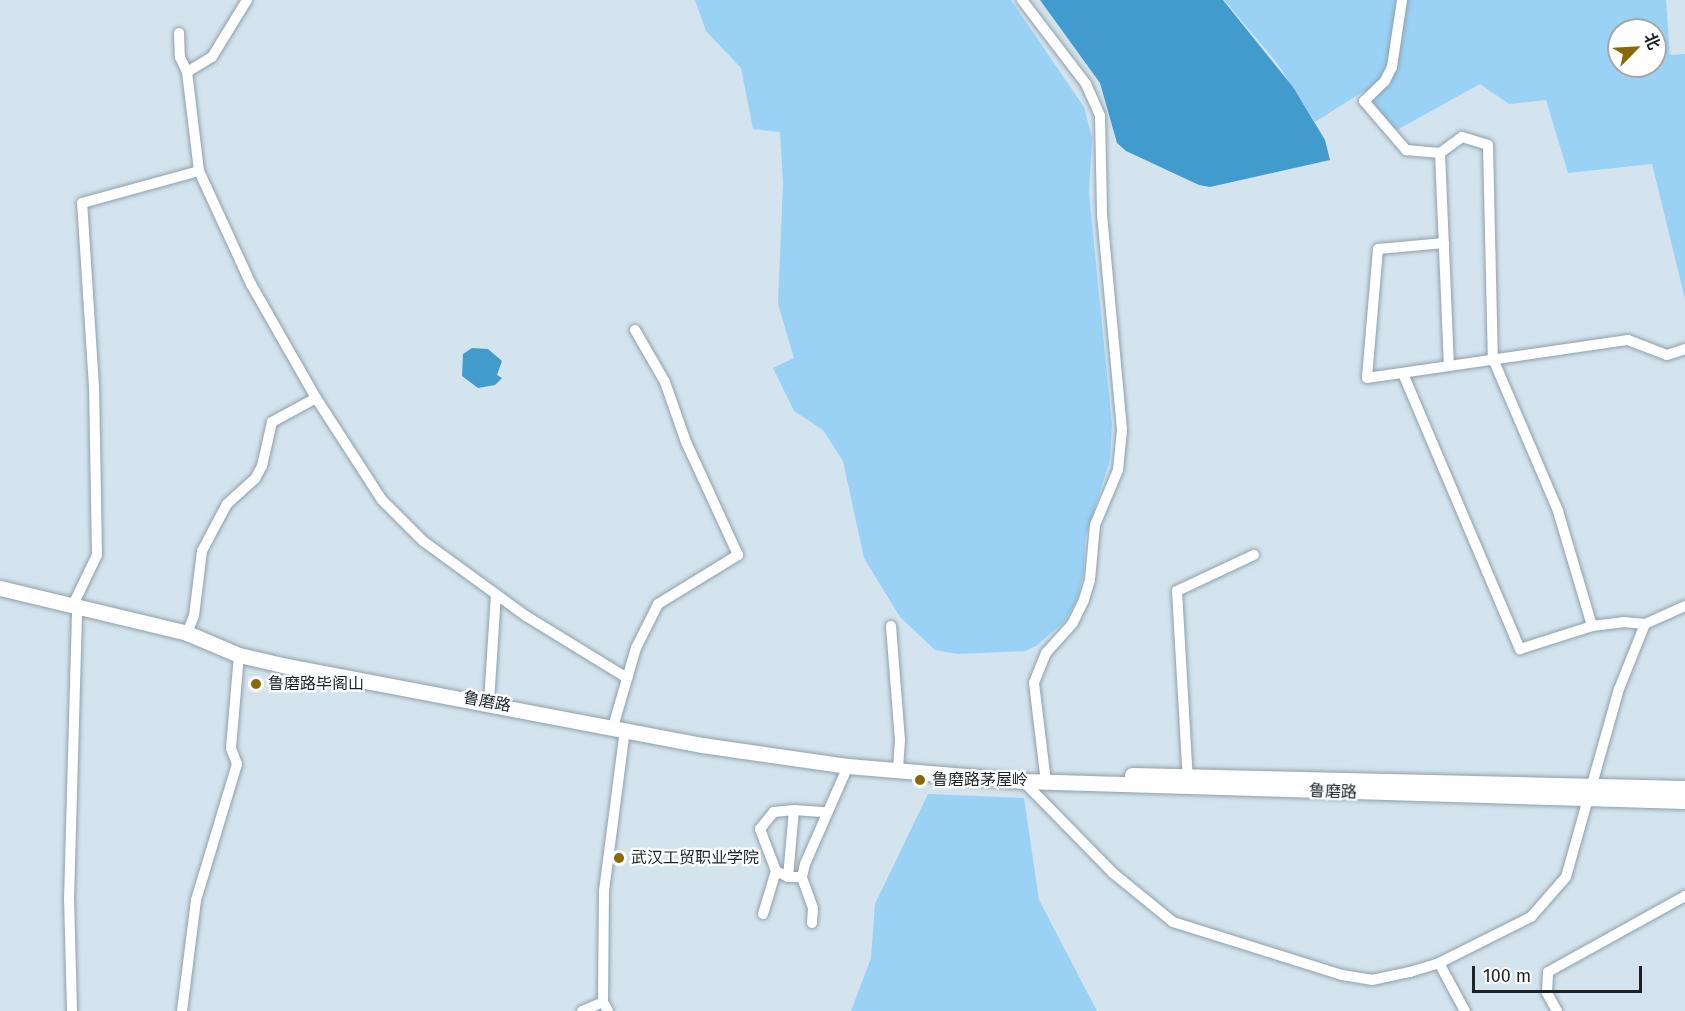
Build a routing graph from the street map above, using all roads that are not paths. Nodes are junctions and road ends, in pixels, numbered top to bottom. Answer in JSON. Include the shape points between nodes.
{"nodes":[{"id":1,"x":247,"y":0,"type":"edge"},
{"id":2,"x":1022,"y":0,"type":"edge"},
{"id":3,"x":1402,"y":0,"type":"edge"},
{"id":4,"x":179,"y":33,"type":"dead end"},
{"id":5,"x":187,"y":72,"type":"junction"},
{"id":6,"x":1440,"y":153,"type":"junction"},
{"id":7,"x":199,"y":171,"type":"junction"},
{"id":8,"x":1444,"y":243,"type":"junction"},
{"id":9,"x":634,"y":330,"type":"dead end"},
{"id":10,"x":1685,"y":349,"type":"edge"},
{"id":11,"x":1493,"y":359,"type":"junction"},
{"id":12,"x":1449,"y":365,"type":"junction"},
{"id":13,"x":1404,"y":376,"type":"junction"},
{"id":14,"x":316,"y":398,"type":"junction"},
{"id":15,"x":1254,"y":555,"type":"dead end"},
{"id":16,"x":0,"y":588,"type":"edge"},
{"id":17,"x":496,"y":595,"type":"junction"},
{"id":18,"x":75,"y":606,"type":"junction"},
{"id":19,"x":1685,"y":606,"type":"edge"},
{"id":20,"x":1645,"y":624,"type":"junction"},
{"id":21,"x":891,"y":626,"type":"dead end"},
{"id":22,"x":1592,"y":626,"type":"junction"},
{"id":23,"x":187,"y":633,"type":"junction"},
{"id":24,"x":239,"y":655,"type":"junction"},
{"id":25,"x":627,"y":678,"type":"junction"},
{"id":26,"x":489,"y":702,"type":"junction"},
{"id":27,"x":619,"y":728,"type":"junction"},
{"id":28,"x":848,"y":766,"type":"junction"},
{"id":29,"x":898,"y":772,"type":"junction"},
{"id":30,"x":982,"y":777,"type":"junction"},
{"id":31,"x":1046,"y":778,"type":"junction"},
{"id":32,"x":1023,"y":782,"type":"junction"},
{"id":33,"x":1188,"y":782,"type":"junction"},
{"id":34,"x":1685,"y":788,"type":"edge"},
{"id":35,"x":1588,"y":792,"type":"junction"},
{"id":36,"x":1685,"y":801,"type":"edge"},
{"id":37,"x":794,"y":810,"type":"junction"},
{"id":38,"x":825,"y":812,"type":"junction"},
{"id":39,"x":776,"y":871,"type":"junction"},
{"id":40,"x":788,"y":877,"type":"junction"},
{"id":41,"x":802,"y":877,"type":"junction"},
{"id":42,"x":1685,"y":896,"type":"edge"},
{"id":43,"x":763,"y":914,"type":"dead end"},
{"id":44,"x":812,"y":923,"type":"dead end"},
{"id":45,"x":1438,"y":963,"type":"junction"},
{"id":46,"x":606,"y":1006,"type":"edge"},
{"id":47,"x":72,"y":1011,"type":"edge"},
{"id":48,"x":182,"y":1011,"type":"edge"},
{"id":49,"x":582,"y":1011,"type":"edge"},
{"id":50,"x":1465,"y":1011,"type":"edge"},
{"id":51,"x":1557,"y":1011,"type":"edge"}],
"edges":[{"from":1,"to":5,"type":"street","via":[[213,57]]},
{"from":2,"to":31,"type":"street","via":[[1080,76],[1100,116],[1102,214],[1122,430],[1118,470],[1095,525],[1090,580],[1084,600],[1073,623],[1046,653],[1034,682]]},
{"from":3,"to":6,"type":"street","via":[[1392,68],[1385,81],[1364,101],[1406,150]]},
{"from":4,"to":5,"type":"street","via":[[180,57]]},
{"from":5,"to":7,"type":"street"},
{"from":6,"to":8,"type":"street"},
{"from":6,"to":11,"type":"street","via":[[1462,137],[1488,145]]},
{"from":7,"to":14,"type":"street","via":[[251,284]]},
{"from":7,"to":18,"type":"street","via":[[82,203],[94,387],[97,555]]},
{"from":8,"to":12,"type":"street"},
{"from":8,"to":13,"type":"street","via":[[1378,249],[1366,378]]},
{"from":9,"to":25,"type":"street","via":[[665,382],[686,442],[738,555],[662,599],[646,621]]},
{"from":10,"to":11,"type":"street","via":[[1667,355],[1628,340]]},
{"from":11,"to":12,"type":"street"},
{"from":11,"to":22,"type":"street","via":[[1558,511]]},
{"from":12,"to":13,"type":"street"},
{"from":13,"to":22,"type":"street","via":[[1520,649]]},
{"from":14,"to":17,"type":"street","via":[[382,500],[423,541]]},
{"from":14,"to":23,"type":"street","via":[[272,422],[262,466],[227,504],[202,551],[194,616]]},
{"from":15,"to":33,"type":"street","via":[[1178,591]]},
{"from":16,"to":18,"type":"street","name":"鲁磨路"},
{"from":17,"to":25,"type":"street"},
{"from":17,"to":26,"type":"street"},
{"from":18,"to":23,"type":"street","name":"鲁磨路"},
{"from":18,"to":47,"type":"street","via":[[69,900]]},
{"from":19,"to":20,"type":"street"},
{"from":20,"to":22,"type":"street"},
{"from":20,"to":35,"type":"street","via":[[1619,689]]},
{"from":21,"to":29,"type":"street","via":[[900,740]]},
{"from":23,"to":24,"type":"street","name":"鲁磨路"},
{"from":24,"to":26,"type":"street","name":"鲁磨路"},
{"from":24,"to":48,"type":"street","via":[[231,748],[237,764],[196,900]]},
{"from":25,"to":27,"type":"street"},
{"from":26,"to":27,"type":"street","name":"鲁磨路"},
{"from":27,"to":28,"type":"street","name":"鲁磨路"},
{"from":27,"to":46,"type":"street","via":[[604,891]]},
{"from":28,"to":29,"type":"street","name":"鲁磨路"},
{"from":28,"to":38,"type":"street","via":[[843,784]]},
{"from":29,"to":30,"type":"street","name":"鲁磨路"},
{"from":30,"to":31,"type":"street","name":"鲁磨路"},
{"from":30,"to":32,"type":"street","name":"鲁磨路"},
{"from":31,"to":32,"type":"street","name":"鲁磨路"},
{"from":31,"to":33,"type":"street","name":"鲁磨路"},
{"from":32,"to":45,"type":"street","via":[[1113,873],[1173,922],[1309,966],[1372,980]]},
{"from":33,"to":35,"type":"street","name":"鲁磨路"},
{"from":34,"to":35,"type":"street","name":"鲁磨路"},
{"from":35,"to":36,"type":"street","name":"鲁磨路"},
{"from":35,"to":45,"type":"street","via":[[1566,877],[1548,901],[1531,917]]},
{"from":37,"to":38,"type":"street"},
{"from":37,"to":39,"type":"street","via":[[774,812],[760,829]]},
{"from":37,"to":40,"type":"street"},
{"from":38,"to":41,"type":"street"},
{"from":39,"to":40,"type":"street"},
{"from":39,"to":43,"type":"street"},
{"from":40,"to":41,"type":"street"},
{"from":41,"to":44,"type":"street","via":[[813,908]]},
{"from":42,"to":51,"type":"street","via":[[1548,972],[1547,993]]},
{"from":45,"to":50,"type":"street"},
{"from":46,"to":49,"type":"street"}]}
